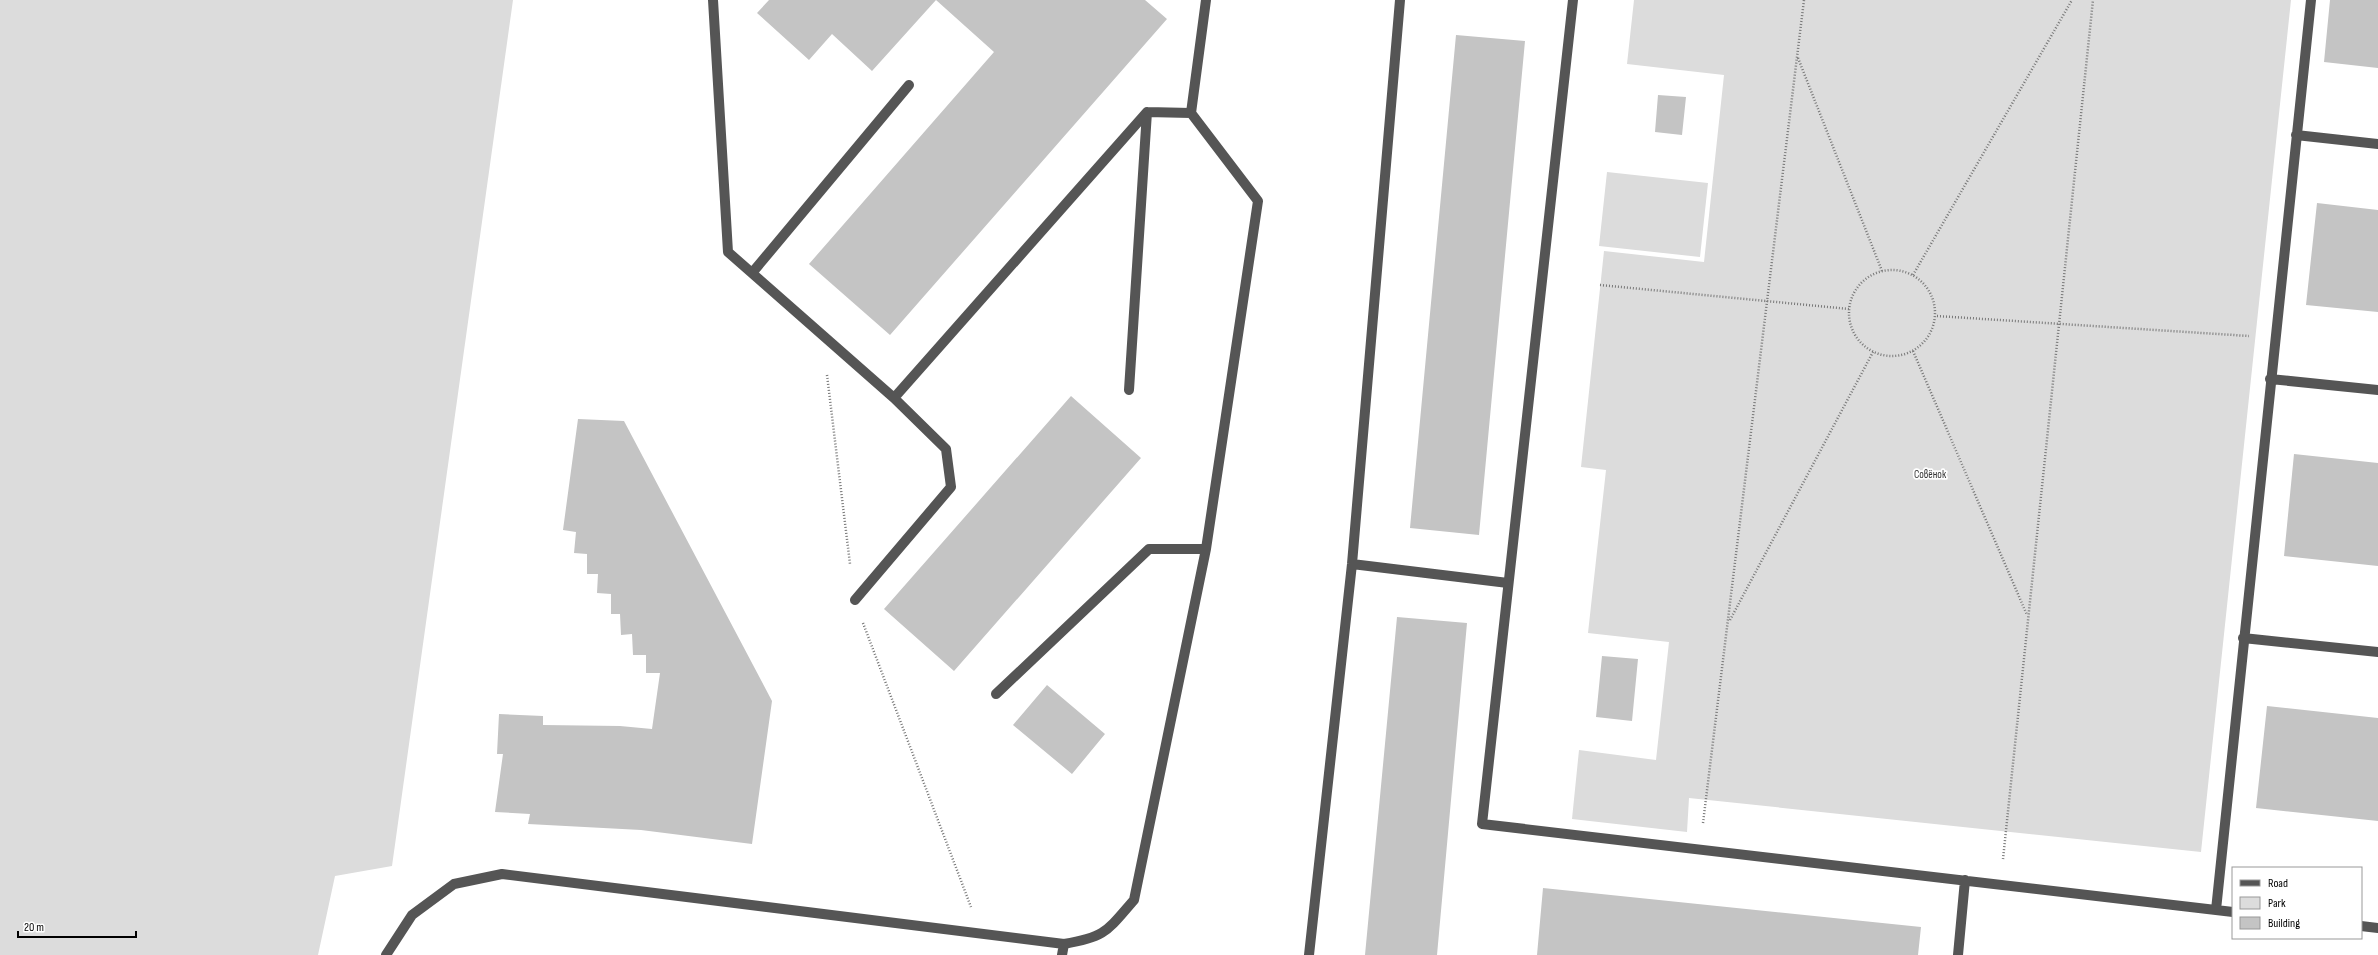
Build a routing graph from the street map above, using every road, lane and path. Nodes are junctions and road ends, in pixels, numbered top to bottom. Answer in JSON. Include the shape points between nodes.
{"nodes":[{"id":1,"x":713,"y":0,"type":"edge"},
{"id":2,"x":1206,"y":0,"type":"edge"},
{"id":3,"x":1400,"y":0,"type":"edge"},
{"id":4,"x":1573,"y":0,"type":"edge"},
{"id":5,"x":1804,"y":0,"type":"edge"},
{"id":6,"x":2072,"y":0,"type":"edge"},
{"id":7,"x":2093,"y":0,"type":"edge"},
{"id":8,"x":2311,"y":0,"type":"edge"},
{"id":9,"x":1797,"y":56,"type":"junction"},
{"id":10,"x":909,"y":85,"type":"dead end"},
{"id":11,"x":1147,"y":112,"type":"junction"},
{"id":12,"x":1191,"y":112,"type":"junction"},
{"id":13,"x":2296,"y":135,"type":"junction"},
{"id":14,"x":2378,"y":144,"type":"edge"},
{"id":15,"x":1882,"y":272,"type":"junction"},
{"id":16,"x":752,"y":273,"type":"junction"},
{"id":17,"x":1913,"y":275,"type":"junction"},
{"id":18,"x":1600,"y":285,"type":"dead end"},
{"id":19,"x":1767,"y":301,"type":"junction"},
{"id":20,"x":1849,"y":309,"type":"junction"},
{"id":21,"x":1937,"y":316,"type":"junction"},
{"id":22,"x":2059,"y":323,"type":"junction"},
{"id":23,"x":822,"y":335,"type":"junction"},
{"id":24,"x":2255,"y":336,"type":"dead end"},
{"id":25,"x":1873,"y":352,"type":"junction"},
{"id":26,"x":1913,"y":352,"type":"junction"},
{"id":27,"x":2270,"y":379,"type":"junction"},
{"id":28,"x":1129,"y":390,"type":"dead end"},
{"id":29,"x":2378,"y":390,"type":"edge"},
{"id":30,"x":894,"y":398,"type":"junction"},
{"id":31,"x":1206,"y":549,"type":"junction"},
{"id":32,"x":1352,"y":564,"type":"junction"},
{"id":33,"x":1508,"y":583,"type":"junction"},
{"id":34,"x":855,"y":600,"type":"junction"},
{"id":35,"x":2028,"y":617,"type":"junction"},
{"id":36,"x":1728,"y":622,"type":"junction"},
{"id":37,"x":2243,"y":638,"type":"junction"},
{"id":38,"x":2378,"y":652,"type":"edge"},
{"id":39,"x":996,"y":694,"type":"dead end"},
{"id":40,"x":1700,"y":849,"type":"junction"},
{"id":41,"x":1966,"y":880,"type":"junction"},
{"id":42,"x":2000,"y":884,"type":"junction"},
{"id":43,"x":2216,"y":910,"type":"junction"},
{"id":44,"x":2232,"y":912,"type":"edge"},
{"id":45,"x":2362,"y":926,"type":"edge"},
{"id":46,"x":2378,"y":928,"type":"edge"},
{"id":47,"x":982,"y":933,"type":"junction"},
{"id":48,"x":1064,"y":944,"type":"junction"},
{"id":49,"x":386,"y":955,"type":"edge"},
{"id":50,"x":1062,"y":955,"type":"edge"},
{"id":51,"x":1309,"y":955,"type":"edge"},
{"id":52,"x":1958,"y":955,"type":"edge"}],
"edges":[{"from":1,"to":16,"type":"lane","via":[[728,252]]},
{"from":2,"to":12,"type":"lane"},
{"from":3,"to":32,"type":"lane"},
{"from":4,"to":33,"type":"lane"},
{"from":5,"to":9,"type":"path"},
{"from":6,"to":17,"type":"path"},
{"from":7,"to":22,"type":"path"},
{"from":8,"to":13,"type":"lane"},
{"from":9,"to":15,"type":"path"},
{"from":9,"to":19,"type":"path"},
{"from":10,"to":16,"type":"lane"},
{"from":11,"to":12,"type":"lane"},
{"from":11,"to":28,"type":"lane"},
{"from":11,"to":30,"type":"lane"},
{"from":12,"to":31,"type":"lane","via":[[1258,201]]},
{"from":13,"to":14,"type":"lane"},
{"from":13,"to":27,"type":"lane"},
{"from":15,"to":17,"type":"path","via":[[1897,269]]},
{"from":15,"to":20,"type":"path","via":[[1873,274],[1862,282],[1853,294]]},
{"from":16,"to":23,"type":"lane"},
{"from":17,"to":21,"type":"path","via":[[1924,283],[1931,294]]},
{"from":18,"to":19,"type":"path"},
{"from":19,"to":20,"type":"path"},
{"from":19,"to":36,"type":"path"},
{"from":20,"to":25,"type":"path","via":[[1854,334],[1862,345]]},
{"from":21,"to":22,"type":"path"},
{"from":21,"to":26,"type":"path","via":[[1924,343]]},
{"from":22,"to":24,"type":"path"},
{"from":22,"to":35,"type":"path"},
{"from":23,"to":30,"type":"lane"},
{"from":23,"to":34,"type":"path"},
{"from":25,"to":26,"type":"path","via":[[1888,357]]},
{"from":25,"to":36,"type":"path"},
{"from":26,"to":35,"type":"path"},
{"from":27,"to":29,"type":"lane"},
{"from":27,"to":37,"type":"lane"},
{"from":30,"to":34,"type":"lane","via":[[946,449],[952,487]]},
{"from":31,"to":39,"type":"lane","via":[[1149,549]]},
{"from":31,"to":48,"type":"lane","via":[[1134,900],[1103,934],[1090,940]]},
{"from":32,"to":33,"type":"lane"},
{"from":32,"to":51,"type":"lane"},
{"from":33,"to":40,"type":"lane","via":[[1482,824]]},
{"from":34,"to":47,"type":"path"},
{"from":35,"to":42,"type":"path"},
{"from":36,"to":40,"type":"path"},
{"from":37,"to":38,"type":"lane"},
{"from":37,"to":43,"type":"lane"},
{"from":40,"to":41,"type":"lane"},
{"from":41,"to":42,"type":"lane"},
{"from":41,"to":52,"type":"lane"},
{"from":42,"to":43,"type":"lane"},
{"from":43,"to":44,"type":"lane"},
{"from":45,"to":46,"type":"lane"},
{"from":47,"to":48,"type":"lane"},
{"from":47,"to":49,"type":"lane","via":[[502,874],[454,884],[412,915]]},
{"from":48,"to":50,"type":"lane"}]}
